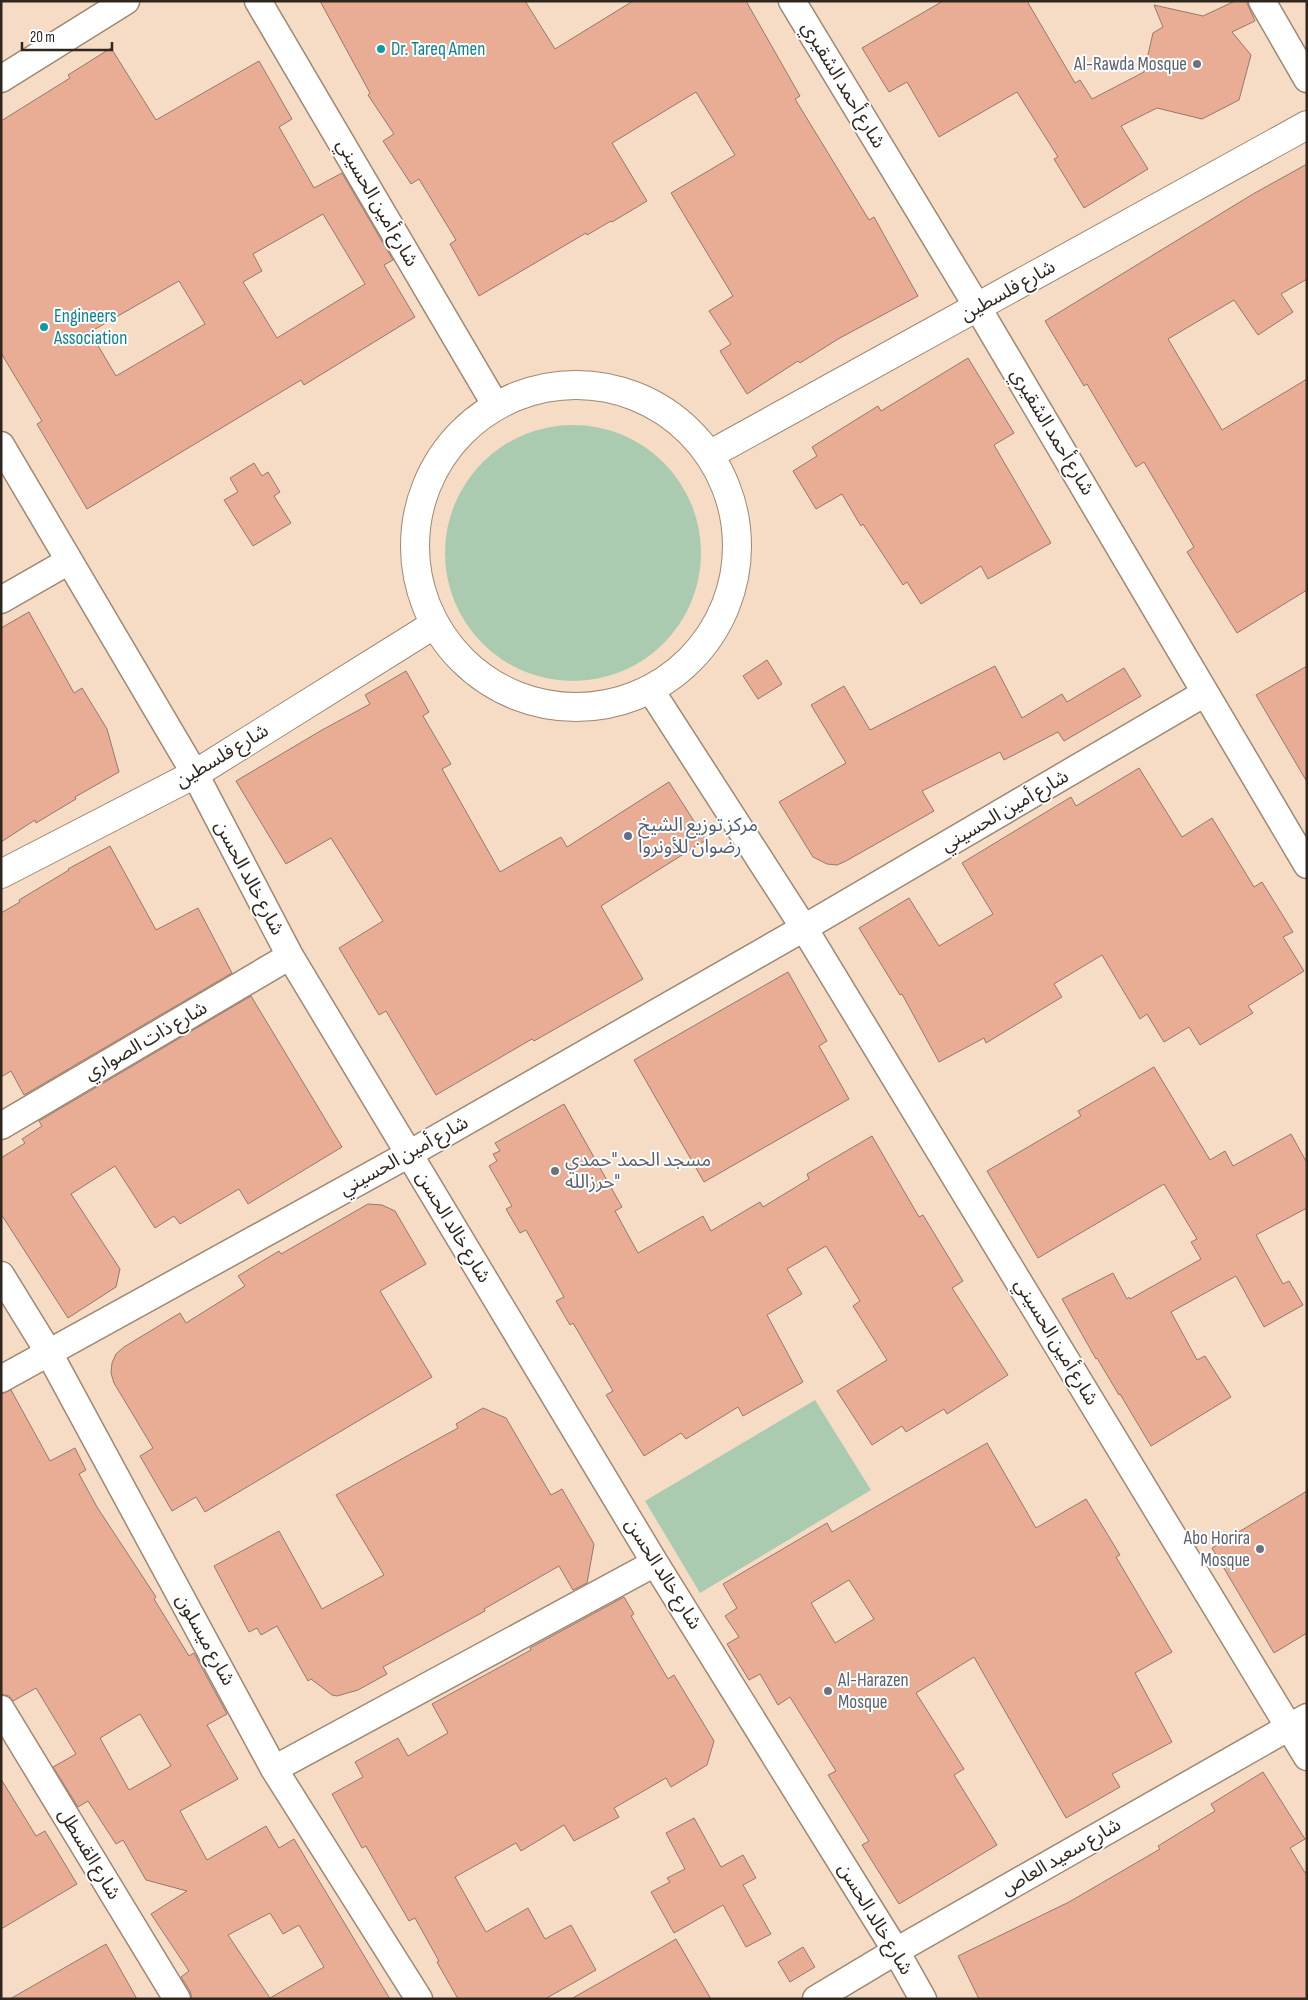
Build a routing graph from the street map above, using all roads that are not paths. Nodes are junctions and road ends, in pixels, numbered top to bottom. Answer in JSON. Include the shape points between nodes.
{"nodes":[{"id":1,"x":126,"y":1,"type":"edge"},
{"id":2,"x":258,"y":1,"type":"edge"},
{"id":3,"x":792,"y":1,"type":"edge"},
{"id":4,"x":1262,"y":1,"type":"edge"},
{"id":5,"x":1,"y":79,"type":"edge"},
{"id":6,"x":1307,"y":79,"type":"edge"},
{"id":7,"x":1307,"y":125,"type":"edge"},
{"id":8,"x":978,"y":308,"type":"junction"},
{"id":9,"x":496,"y":406,"type":"junction"},
{"id":10,"x":1,"y":445,"type":"edge"},
{"id":11,"x":709,"y":455,"type":"junction"},
{"id":12,"x":69,"y":561,"type":"junction"},
{"id":13,"x":1,"y":600,"type":"edge"},
{"id":14,"x":435,"y":624,"type":"junction"},
{"id":15,"x":650,"y":690,"type":"junction"},
{"id":16,"x":1205,"y":693,"type":"junction"},
{"id":17,"x":195,"y":774,"type":"junction"},
{"id":18,"x":1307,"y":865,"type":"edge"},
{"id":19,"x":1,"y":874,"type":"edge"},
{"id":20,"x":804,"y":928,"type":"junction"},
{"id":21,"x":290,"y":956,"type":"junction"},
{"id":22,"x":1,"y":1126,"type":"edge"},
{"id":23,"x":409,"y":1154,"type":"junction"},
{"id":24,"x":1,"y":1275,"type":"edge"},
{"id":25,"x":48,"y":1353,"type":"junction"},
{"id":26,"x":1,"y":1379,"type":"edge"},
{"id":27,"x":655,"y":1563,"type":"junction"},
{"id":28,"x":1,"y":1709,"type":"edge"},
{"id":29,"x":1298,"y":1722,"type":"edge"},
{"id":30,"x":1307,"y":1757,"type":"edge"},
{"id":31,"x":274,"y":1769,"type":"junction"},
{"id":32,"x":896,"y":1950,"type":"junction"},
{"id":33,"x":177,"y":1999,"type":"edge"},
{"id":34,"x":419,"y":1999,"type":"edge"},
{"id":35,"x":816,"y":1999,"type":"edge"},
{"id":36,"x":923,"y":1999,"type":"edge"}],
"edges":[{"from":1,"to":5,"type":"street"},
{"from":2,"to":9,"type":"street","name":"شارع أمين الحسيني"},
{"from":3,"to":8,"type":"street","name":"شارع أحمد الشقيري"},
{"from":4,"to":6,"type":"street"},
{"from":7,"to":8,"type":"street","name":"شارع فلسطين"},
{"from":8,"to":11,"type":"street","name":"شارع فلسطين"},
{"from":8,"to":16,"type":"street","name":"شارع أحمد الشقيري"},
{"from":9,"to":11,"type":"street","via":[[538,389],[559,386],[618,390],[655,405],[672,416]]},
{"from":9,"to":14,"type":"street","via":[[470,424],[442,456],[420,504],[415,531],[418,582]]},
{"from":10,"to":12,"type":"street","name":"شارع خالد الحسن"},
{"from":11,"to":15,"type":"street","via":[[726,486],[734,510],[738,561],[733,588],[724,614],[711,636],[676,673]]},
{"from":12,"to":13,"type":"street"},
{"from":12,"to":17,"type":"street","name":"شارع خالد الحسن"},
{"from":14,"to":15,"type":"street","via":[[464,662],[481,676],[534,702],[594,707]]},
{"from":14,"to":17,"type":"street","name":"شارع فلسطين"},
{"from":15,"to":20,"type":"street","name":"شارع أمين الحسيني"},
{"from":16,"to":18,"type":"street","name":"شارع أحمد الشقيري"},
{"from":16,"to":20,"type":"street","name":"شارع أمين الحسيني"},
{"from":17,"to":19,"type":"street","name":"شارع فلسطين"},
{"from":17,"to":21,"type":"street","name":"شارع خالد الحسن"},
{"from":20,"to":23,"type":"street","name":"شارع أمين الحسيني"},
{"from":20,"to":29,"type":"street","name":"شارع أمين الحسيني"},
{"from":21,"to":22,"type":"street","name":"شارع ذات الصواري"},
{"from":21,"to":23,"type":"street","name":"شارع خالد الحسن"},
{"from":23,"to":25,"type":"street","name":"شارع أمين الحسيني"},
{"from":23,"to":27,"type":"street","name":"شارع خالد الحسن"},
{"from":24,"to":25,"type":"street","name":"شارع ميسلون"},
{"from":25,"to":26,"type":"street","name":"شارع أمين الحسيني"},
{"from":25,"to":31,"type":"street","name":"شارع ميسلون"},
{"from":27,"to":31,"type":"street"},
{"from":27,"to":32,"type":"street","name":"شارع خالد الحسن"},
{"from":28,"to":33,"type":"street","name":"شارع القسطل"},
{"from":29,"to":30,"type":"street","name":"شارع أمين الحسيني"},
{"from":29,"to":32,"type":"street","name":"شارع سعيد العاص"},
{"from":31,"to":34,"type":"street","name":"شارع ميسلون"},
{"from":32,"to":35,"type":"street","name":"شارع سعيد العاص"},
{"from":32,"to":36,"type":"street","name":"شارع خالد الحسن"}]}
